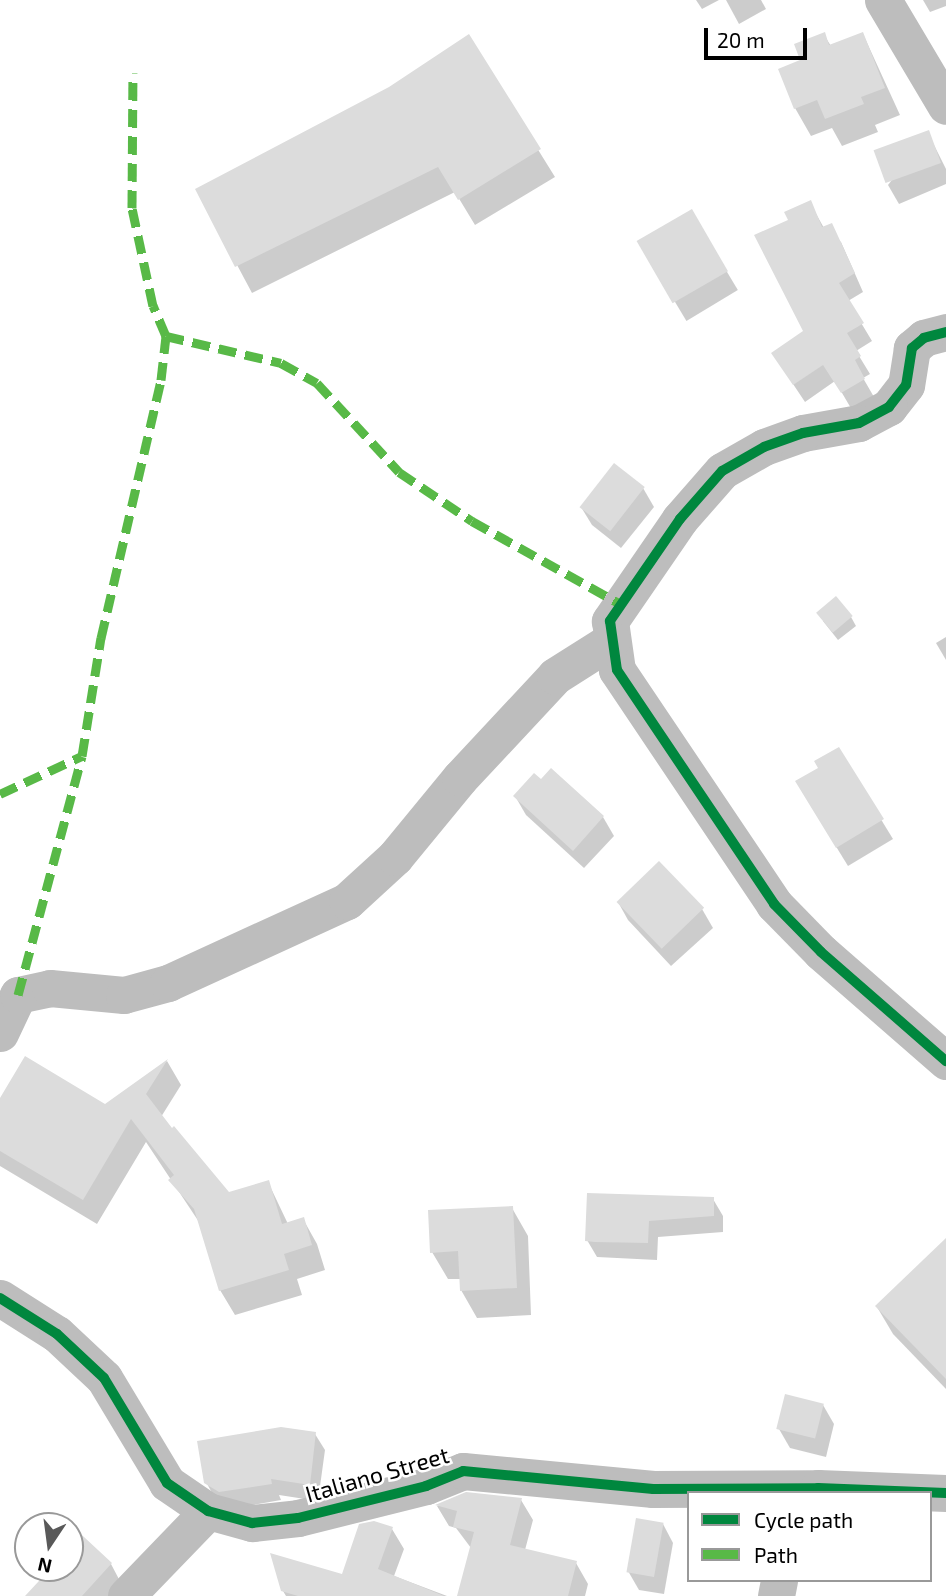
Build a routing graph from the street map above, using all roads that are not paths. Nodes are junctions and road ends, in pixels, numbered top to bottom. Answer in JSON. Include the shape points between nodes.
{"nodes":[{"id":1,"x":883,"y":0,"type":"edge"},
{"id":2,"x":946,"y":106,"type":"edge"},
{"id":3,"x":946,"y":332,"type":"edge"},
{"id":4,"x":612,"y":640,"type":"junction"},
{"id":5,"x":0,"y":1033,"type":"edge"},
{"id":6,"x":946,"y":1061,"type":"edge"},
{"id":7,"x":0,"y":1298,"type":"edge"},
{"id":8,"x":817,"y":1490,"type":"edge"},
{"id":9,"x":860,"y":1491,"type":"edge"},
{"id":10,"x":208,"y":1511,"type":"junction"},
{"id":11,"x":126,"y":1596,"type":"edge"}],
"edges":[{"from":1,"to":2,"type":"street"},
{"from":3,"to":4,"type":"street","via":[[924,338],[912,348],[906,385],[889,407],[859,423],[803,433],[764,447],[722,471],[619,603],[610,621]]},
{"from":4,"to":5,"type":"street","via":[[555,676],[460,778],[395,858],[347,901],[168,983],[124,995],[50,988],[18,995]]},
{"from":4,"to":6,"type":"street","via":[[617,670],[774,904],[821,952]]},
{"from":7,"to":10,"type":"street","name":"Italiano Street","via":[[57,1334],[104,1378],[167,1483]]},
{"from":8,"to":9,"type":"street","name":"Italiano Street"},
{"from":8,"to":10,"type":"street","name":"Italiano Street","via":[[653,1489],[463,1471],[426,1486],[298,1518],[252,1523]]},
{"from":10,"to":11,"type":"street"}]}
